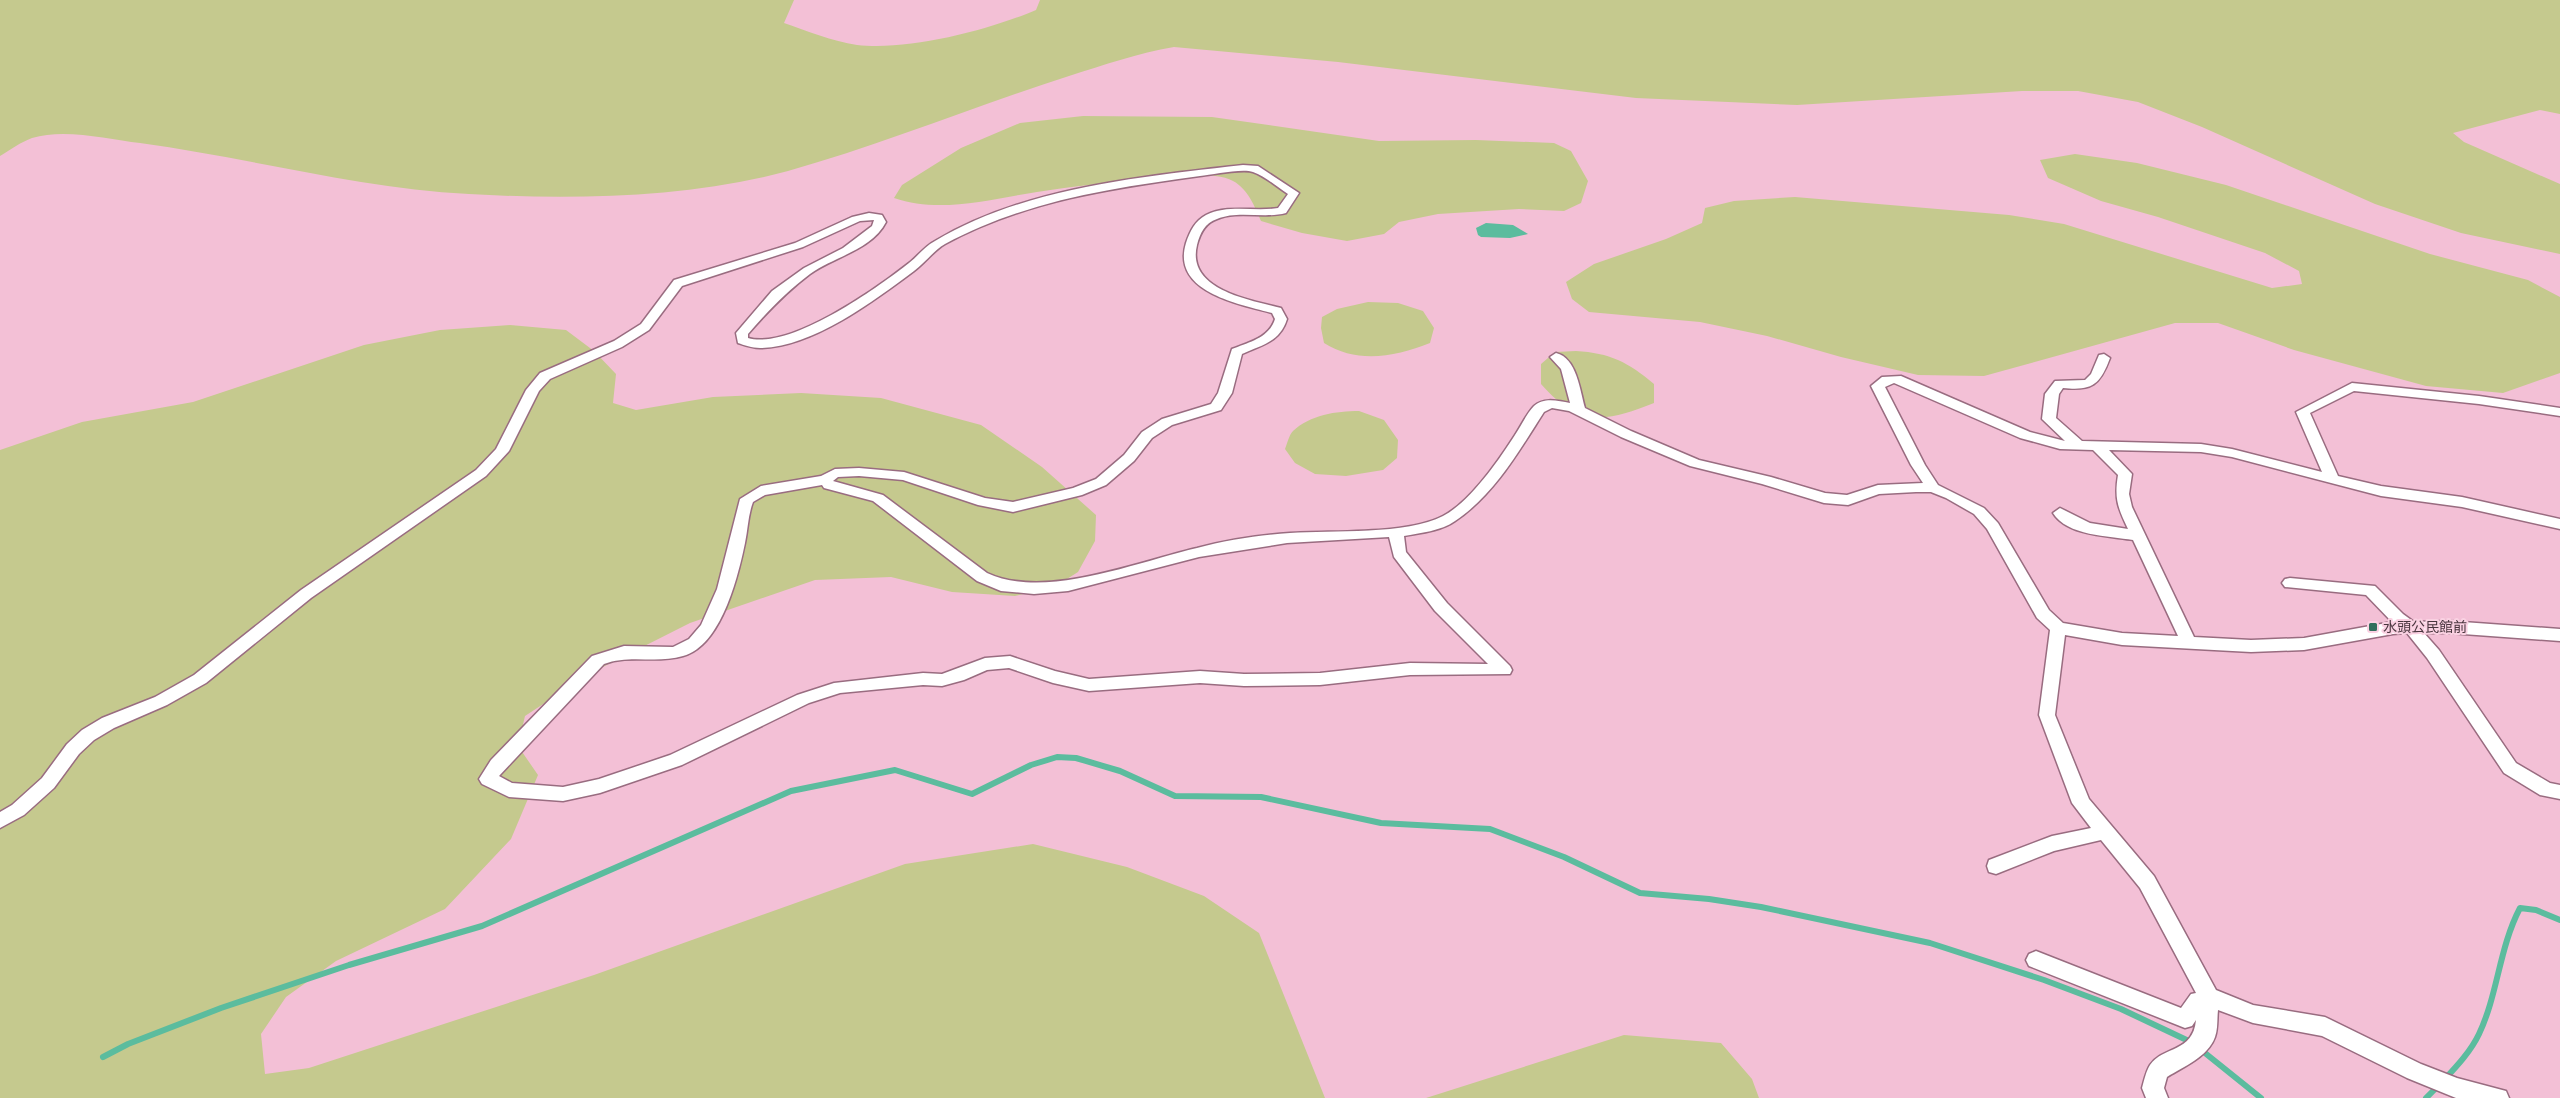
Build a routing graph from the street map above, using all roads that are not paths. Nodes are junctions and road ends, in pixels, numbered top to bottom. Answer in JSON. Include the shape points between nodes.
{"nodes":[{"id":1,"x":1556,"y":357,"type":"dead end"},
{"id":2,"x":2104,"y":358,"type":"dead end"},
{"id":3,"x":1579,"y":410,"type":"junction"},
{"id":4,"x":2560,"y":412,"type":"edge"},
{"id":5,"x":2078,"y":446,"type":"junction"},
{"id":6,"x":2097,"y":446,"type":"junction"},
{"id":7,"x":2332,"y":478,"type":"junction"},
{"id":8,"x":825,"y":480,"type":"junction"},
{"id":9,"x":1933,"y":488,"type":"junction"},
{"id":10,"x":2060,"y":513,"type":"dead end"},
{"id":11,"x":2560,"y":524,"type":"edge"},
{"id":12,"x":1396,"y":532,"type":"junction"},
{"id":13,"x":2139,"y":536,"type":"junction"},
{"id":14,"x":2290,"y":583,"type":"dead end"},
{"id":15,"x":2058,"y":628,"type":"junction"},
{"id":16,"x":2411,"y":628,"type":"junction"},
{"id":17,"x":2560,"y":635,"type":"edge"},
{"id":18,"x":2189,"y":643,"type":"junction"},
{"id":19,"x":2560,"y":792,"type":"edge"},
{"id":20,"x":0,"y":822,"type":"edge"},
{"id":21,"x":2105,"y":832,"type":"junction"},
{"id":22,"x":1996,"y":866,"type":"dead end"},
{"id":23,"x":2036,"y":960,"type":"dead end"},
{"id":24,"x":2209,"y":1001,"type":"junction"},
{"id":25,"x":2156,"y":1098,"type":"edge"},
{"id":26,"x":2498,"y":1098,"type":"edge"}],
"edges":[{"from":1,"to":3,"type":"street","via":[[1567,368]]},
{"from":2,"to":5,"type":"street","via":[[2098,377],[2091,383],[2084,386],[2060,384],[2052,394],[2049,419]]},
{"from":3,"to":9,"type":"street","via":[[1695,463],[1824,498],[1848,500],[1878,490]]},
{"from":3,"to":12,"type":"street","via":[[1550,404],[1539,409],[1500,469],[1462,508],[1449,519],[1427,527]]},
{"from":4,"to":7,"type":"street","via":[[2352,387],[2303,412]]},
{"from":5,"to":6,"type":"street"},
{"from":5,"to":9,"type":"street","via":[[2060,445],[2025,435],[1904,382],[1887,380],[1878,386]]},
{"from":6,"to":7,"type":"street","via":[[2201,448]]},
{"from":6,"to":13,"type":"street","via":[[2125,474],[2122,494]]},
{"from":7,"to":11,"type":"street","via":[[2381,491],[2462,502]]},
{"from":8,"to":12,"type":"street","via":[[829,485],[878,498],[982,577],[1001,586],[1034,589],[1068,586],[1199,552],[1277,539]]},
{"from":8,"to":12,"type":"street","via":[[761,491],[747,498],[730,576],[696,643],[681,651],[617,653],[598,660],[497,765],[488,779],[509,790],[563,794],[600,786],[676,760],[803,698],[840,686],[942,680],[985,664],[1010,662],[1089,685],[1200,678],[1320,679],[1410,669],[1504,670],[1435,599],[1399,553]]},
{"from":8,"to":20,"type":"street","via":[[834,473],[904,476],[983,502],[1013,507],[1077,492],[1101,482],[1128,458],[1147,435],[1168,422],[1216,407],[1225,392],[1236,352],[1277,331],[1281,319],[1277,311],[1218,294],[1190,268],[1186,258],[1202,222],[1218,216],[1282,211],[1294,193],[1259,170],[1243,168],[1132,183],[1022,207],[937,244],[850,311],[778,343],[749,345],[742,340],[742,333],[776,294],[808,270],[847,250],[877,228],[878,217],[856,219],[799,245],[678,283],[645,327],[618,344],[545,376],[533,390],[502,451],[481,473],[306,594],[200,679],[88,735],[72,749],[48,783]]},
{"from":9,"to":15,"type":"street","via":[[1967,503],[1993,526],[2043,614]]},
{"from":10,"to":13,"type":"street","via":[[2078,525]]},
{"from":13,"to":18,"type":"street"},
{"from":14,"to":16,"type":"street","via":[[2370,590],[2396,618]]},
{"from":15,"to":18,"type":"street","via":[[2122,639]]},
{"from":15,"to":21,"type":"street","via":[[2047,715],[2081,803]]},
{"from":16,"to":17,"type":"street","via":[[2449,627]]},
{"from":16,"to":18,"type":"street","via":[[2304,644]]},
{"from":16,"to":19,"type":"street","via":[[2433,654],[2510,768],[2546,790]]},
{"from":21,"to":22,"type":"street","via":[[2052,844]]},
{"from":21,"to":24,"type":"street","via":[[2147,882]]},
{"from":23,"to":24,"type":"street","via":[[2185,1019],[2198,1001]]},
{"from":24,"to":25,"type":"street","via":[[2199,1043],[2158,1071],[2153,1088]]},
{"from":24,"to":26,"type":"street","via":[[2253,1014],[2325,1027],[2414,1071],[2457,1088]]}]}
